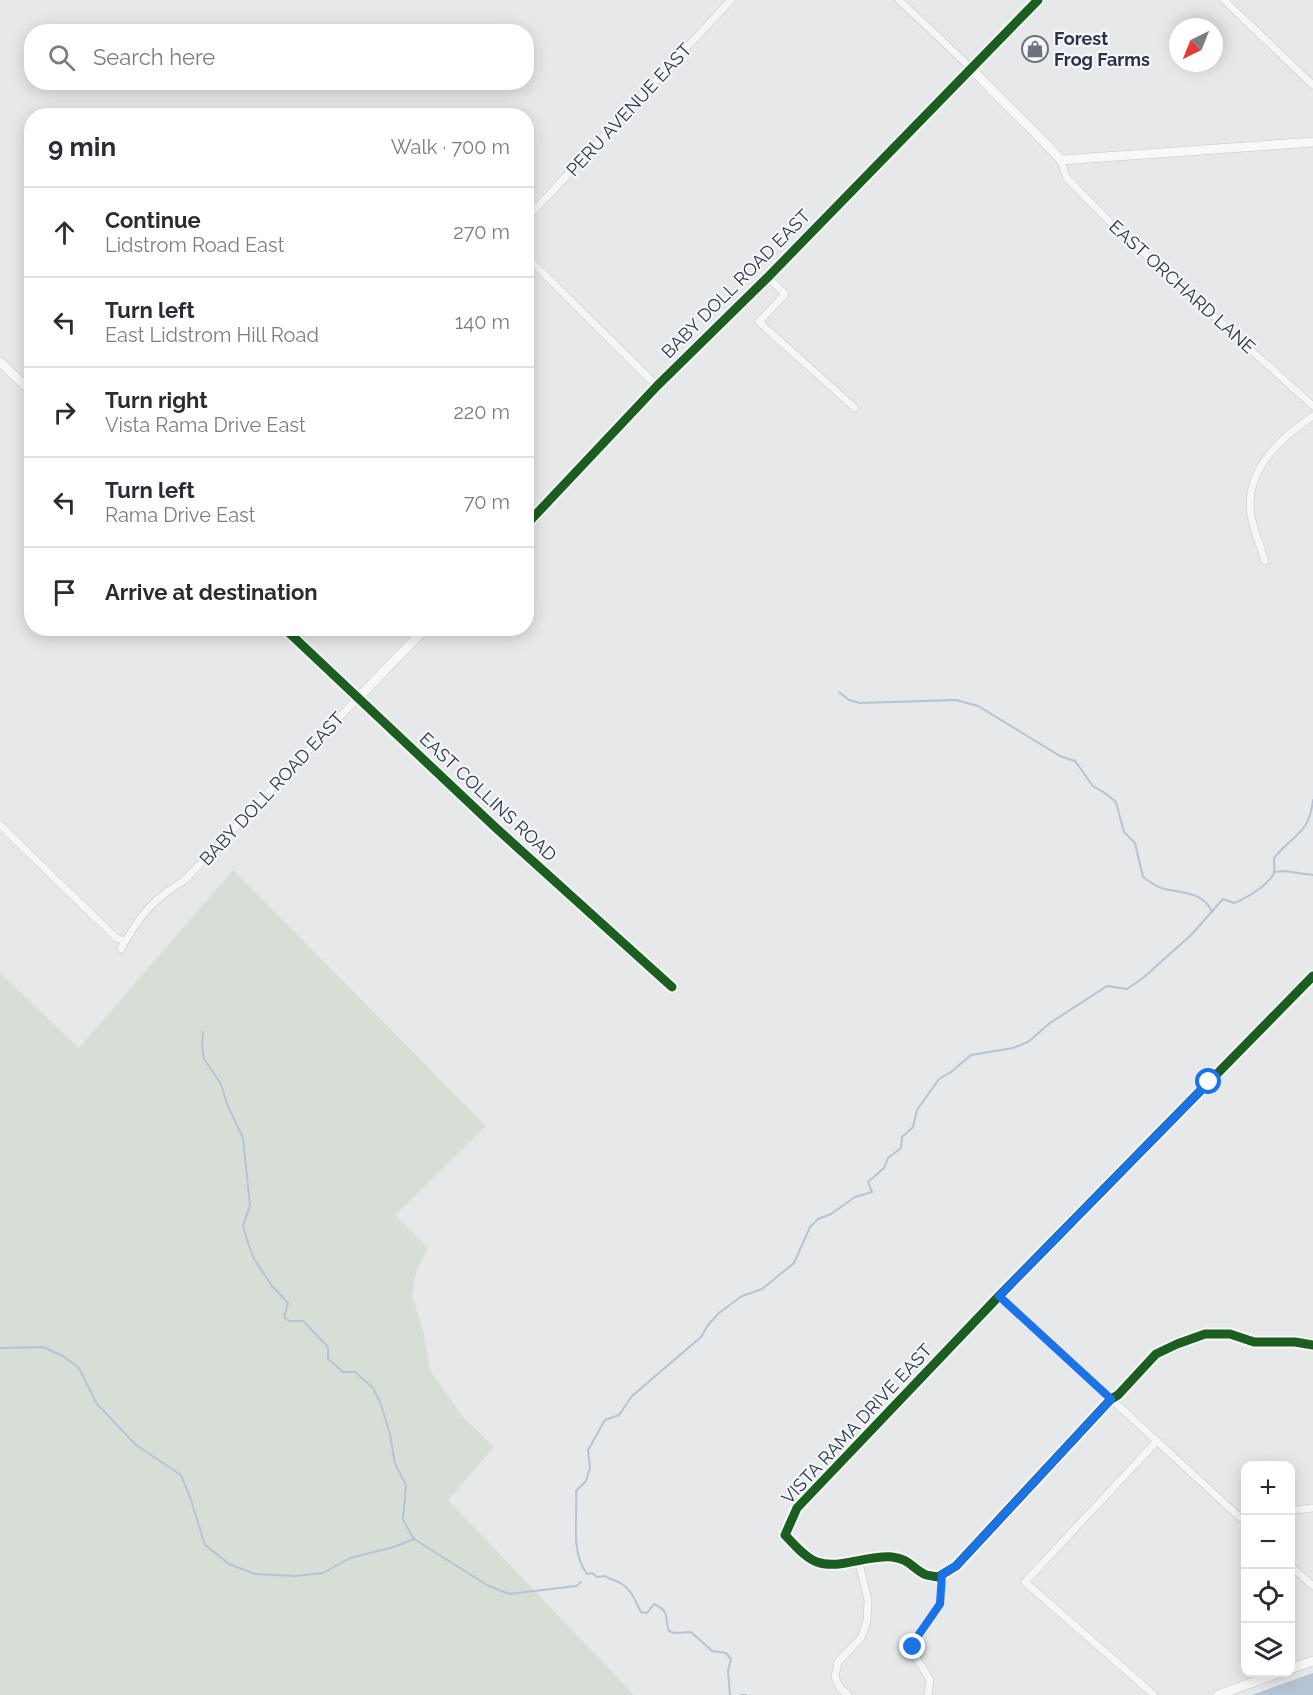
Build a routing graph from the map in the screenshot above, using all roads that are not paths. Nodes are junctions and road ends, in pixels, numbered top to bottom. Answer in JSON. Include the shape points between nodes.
{"nodes":[{"id":1,"x":731,"y":0,"type":"edge"},
{"id":2,"x":899,"y":0,"type":"edge"},
{"id":3,"x":1038,"y":0,"type":"edge"},
{"id":4,"x":1224,"y":0,"type":"edge"},
{"id":5,"x":971,"y":68,"type":"junction"},
{"id":6,"x":1313,"y":85,"type":"edge"},
{"id":7,"x":1313,"y":142,"type":"edge"},
{"id":8,"x":1061,"y":160,"type":"junction"},
{"id":9,"x":534,"y":210,"type":"edge"},
{"id":10,"x":534,"y":264,"type":"edge"},
{"id":11,"x":768,"y":277,"type":"junction"},
{"id":12,"x":0,"y":362,"type":"edge"},
{"id":13,"x":24,"y":384,"type":"edge"},
{"id":14,"x":657,"y":386,"type":"junction"},
{"id":15,"x":1313,"y":406,"type":"edge"},
{"id":16,"x":855,"y":408,"type":"dead end"},
{"id":17,"x":1313,"y":416,"type":"edge"},
{"id":18,"x":534,"y":517,"type":"edge"},
{"id":19,"x":1265,"y":561,"type":"dead end"},
{"id":20,"x":292,"y":636,"type":"edge"},
{"id":21,"x":418,"y":636,"type":"edge"},
{"id":22,"x":358,"y":698,"type":"junction"},
{"id":23,"x":0,"y":825,"type":"edge"},
{"id":24,"x":125,"y":941,"type":"junction"},
{"id":25,"x":121,"y":948,"type":"dead end"},
{"id":26,"x":1313,"y":976,"type":"edge"},
{"id":27,"x":672,"y":987,"type":"dead end"},
{"id":28,"x":999,"y":1296,"type":"junction"},
{"id":29,"x":1313,"y":1345,"type":"edge"},
{"id":30,"x":1111,"y":1399,"type":"junction"},
{"id":31,"x":1157,"y":1441,"type":"junction"},
{"id":32,"x":1313,"y":1508,"type":"edge"},
{"id":33,"x":1295,"y":1510,"type":"edge"},
{"id":34,"x":1241,"y":1519,"type":"edge"},
{"id":35,"x":858,"y":1559,"type":"junction"},
{"id":36,"x":1294,"y":1569,"type":"edge"},
{"id":37,"x":942,"y":1574,"type":"junction"},
{"id":38,"x":1313,"y":1586,"type":"edge"},
{"id":39,"x":1313,"y":1661,"type":"edge"},
{"id":40,"x":1295,"y":1667,"type":"edge"},
{"id":41,"x":1267,"y":1677,"type":"edge"},
{"id":42,"x":848,"y":1695,"type":"edge"},
{"id":43,"x":928,"y":1695,"type":"edge"},
{"id":44,"x":1154,"y":1695,"type":"edge"},
{"id":45,"x":1218,"y":1695,"type":"edge"}],
"edges":[{"from":1,"to":9,"type":"street","name":"PERU AVENUE EAST"},
{"from":2,"to":5,"type":"street"},
{"from":3,"to":5,"type":"street","name":"BABY DOLL ROAD EAST"},
{"from":4,"to":6,"type":"street"},
{"from":5,"to":8,"type":"street"},
{"from":5,"to":11,"type":"street","name":"BABY DOLL ROAD EAST"},
{"from":7,"to":8,"type":"street"},
{"from":8,"to":15,"type":"street","name":"EAST ORCHARD LANE","via":[[1065,177],[1111,223]]},
{"from":10,"to":14,"type":"street"},
{"from":11,"to":14,"type":"street","name":"BABY DOLL ROAD EAST"},
{"from":11,"to":16,"type":"street","via":[[785,294],[759,322]]},
{"from":12,"to":13,"type":"street"},
{"from":14,"to":18,"type":"street","name":"BABY DOLL ROAD EAST"},
{"from":17,"to":19,"type":"street","via":[[1277,445],[1261,466],[1252,488],[1253,525]]},
{"from":20,"to":22,"type":"street","name":"EAST COLLINS ROAD"},
{"from":21,"to":22,"type":"street","name":"BABY DOLL ROAD EAST"},
{"from":22,"to":24,"type":"street","name":"BABY DOLL ROAD EAST","via":[[185,880],[162,894],[136,922]]},
{"from":22,"to":27,"type":"street","name":"EAST COLLINS ROAD"},
{"from":23,"to":24,"type":"street","via":[[106,928]]},
{"from":24,"to":25,"type":"street","name":"BABY DOLL ROAD EAST"},
{"from":26,"to":28,"type":"street"},
{"from":28,"to":30,"type":"street"},
{"from":28,"to":35,"type":"street","name":"VISTA RAMA DRIVE EAST","via":[[797,1508],[785,1535],[801,1551],[816,1562],[836,1565]]},
{"from":29,"to":30,"type":"street","via":[[1205,1334],[1156,1354]]},
{"from":30,"to":31,"type":"street"},
{"from":30,"to":37,"type":"street","via":[[956,1566]]},
{"from":31,"to":34,"type":"street"},
{"from":31,"to":44,"type":"street","via":[[1025,1582]]},
{"from":32,"to":33,"type":"street"},
{"from":35,"to":37,"type":"street","name":"VISTA RAMA DRIVE EAST","via":[[905,1559],[925,1575]]},
{"from":35,"to":42,"type":"street","via":[[868,1600],[867,1621],[861,1638],[838,1662],[835,1677]]},
{"from":36,"to":38,"type":"street"},
{"from":37,"to":43,"type":"street","via":[[940,1604],[913,1647],[930,1680]]},
{"from":39,"to":40,"type":"street"},
{"from":41,"to":45,"type":"street"}]}
